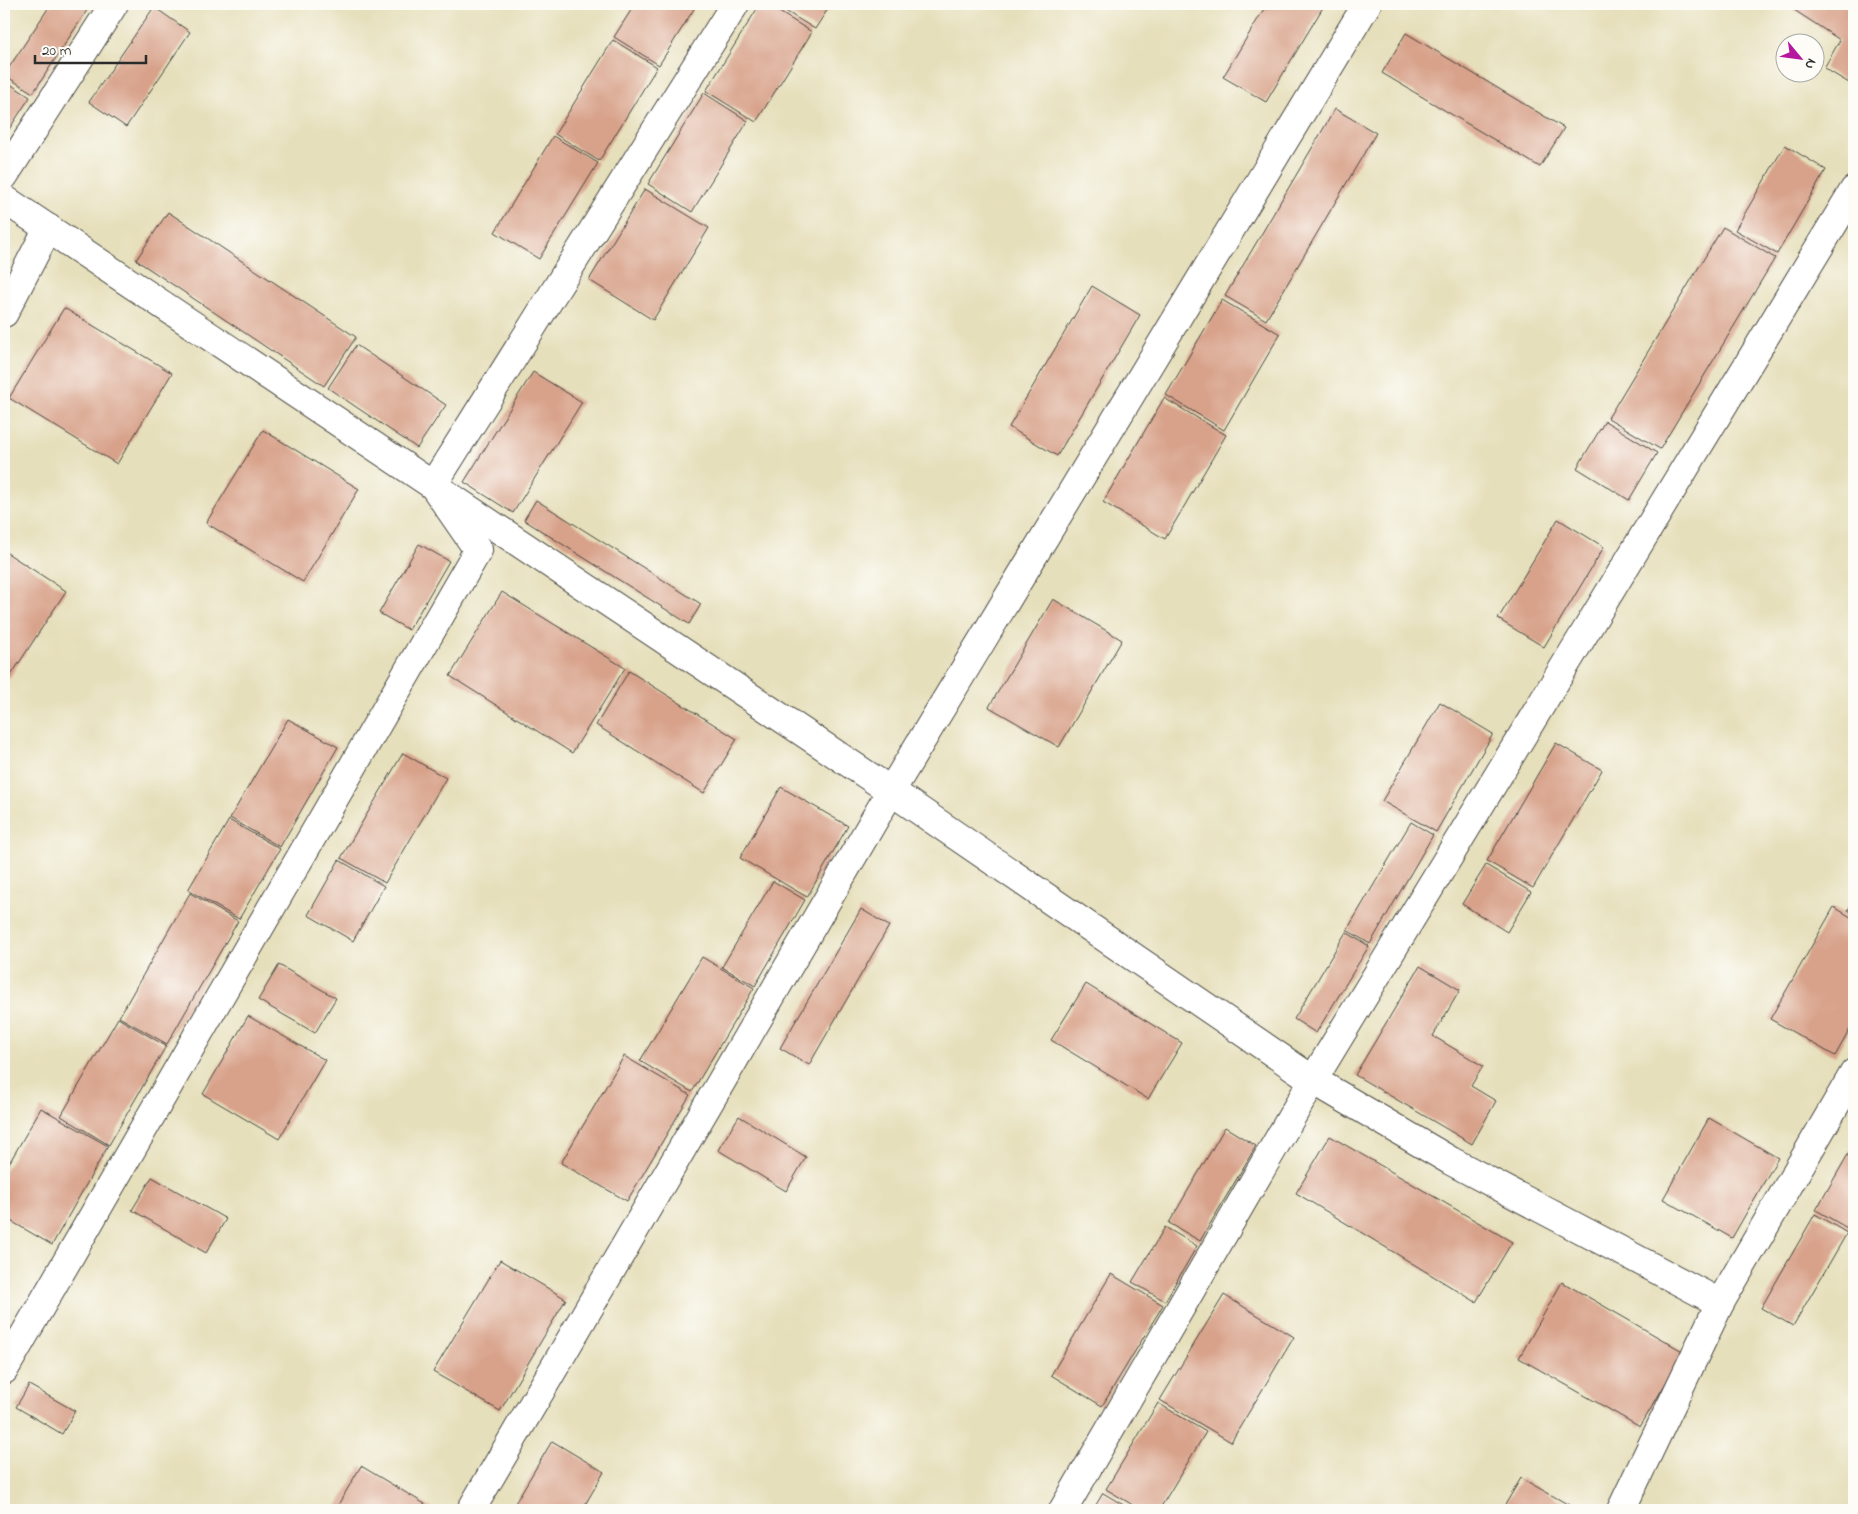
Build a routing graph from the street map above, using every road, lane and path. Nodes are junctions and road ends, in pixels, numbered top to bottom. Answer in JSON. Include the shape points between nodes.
{"nodes":[{"id":1,"x":114,"y":4,"type":"edge"},
{"id":2,"x":735,"y":4,"type":"edge"},
{"id":3,"x":1367,"y":4,"type":"edge"},
{"id":4,"x":4,"y":176,"type":"edge"},
{"id":5,"x":1854,"y":190,"type":"edge"},
{"id":6,"x":4,"y":198,"type":"edge"},
{"id":7,"x":48,"y":228,"type":"junction"},
{"id":8,"x":4,"y":313,"type":"edge"},
{"id":9,"x":433,"y":485,"type":"junction"},
{"id":10,"x":891,"y":791,"type":"junction"},
{"id":11,"x":1854,"y":1073,"type":"edge"},
{"id":12,"x":1313,"y":1080,"type":"junction"},
{"id":13,"x":1720,"y":1303,"type":"junction"},
{"id":14,"x":4,"y":1370,"type":"edge"},
{"id":15,"x":470,"y":1510,"type":"edge"},
{"id":16,"x":1063,"y":1510,"type":"edge"},
{"id":17,"x":1620,"y":1510,"type":"edge"}],
"edges":[{"from":1,"to":4,"type":"street"},
{"from":2,"to":9,"type":"street"},
{"from":3,"to":10,"type":"street"},
{"from":5,"to":12,"type":"street"},
{"from":6,"to":7,"type":"street"},
{"from":7,"to":8,"type":"street"},
{"from":7,"to":9,"type":"street"},
{"from":9,"to":10,"type":"street"},
{"from":9,"to":14,"type":"street","via":[[478,550]]},
{"from":10,"to":12,"type":"street"},
{"from":10,"to":15,"type":"street"},
{"from":11,"to":13,"type":"street"},
{"from":12,"to":13,"type":"street","via":[[1452,1161]]},
{"from":12,"to":16,"type":"street"},
{"from":13,"to":17,"type":"street"}]}
